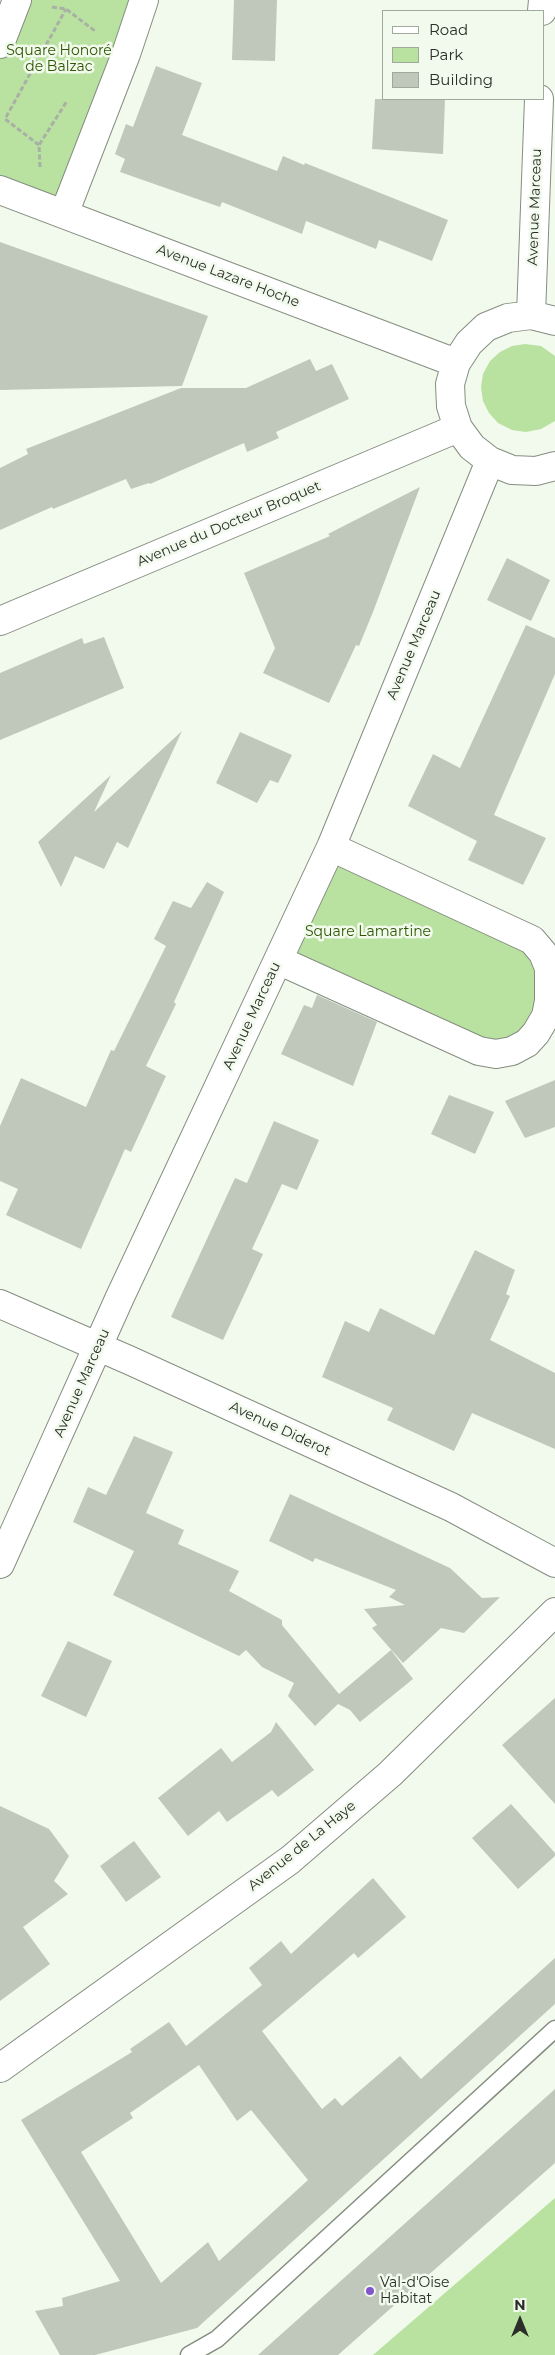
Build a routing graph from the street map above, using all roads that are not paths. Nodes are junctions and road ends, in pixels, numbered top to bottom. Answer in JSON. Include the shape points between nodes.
{"nodes":[{"id":1,"x":17,"y":0,"type":"edge"},
{"id":2,"x":144,"y":0,"type":"edge"},
{"id":3,"x":0,"y":44,"type":"edge"},
{"id":4,"x":539,"y":100,"type":"edge"},
{"id":5,"x":0,"y":190,"type":"edge"},
{"id":6,"x":64,"y":214,"type":"junction"},
{"id":7,"x":543,"y":318,"type":"edge"},
{"id":8,"x":456,"y":363,"type":"junction"},
{"id":9,"x":458,"y":428,"type":"junction"},
{"id":10,"x":490,"y":461,"type":"junction"},
{"id":11,"x":555,"y":466,"type":"edge"},
{"id":12,"x":0,"y":621,"type":"edge"},
{"id":13,"x":330,"y":847,"type":"junction"},
{"id":14,"x":278,"y":960,"type":"junction"},
{"id":15,"x":0,"y":1304,"type":"edge"},
{"id":16,"x":99,"y":1347,"type":"junction"},
{"id":17,"x":555,"y":1563,"type":"edge"},
{"id":18,"x":0,"y":1564,"type":"edge"},
{"id":19,"x":555,"y":1612,"type":"edge"},
{"id":20,"x":555,"y":2030,"type":"edge"},
{"id":21,"x":0,"y":2068,"type":"edge"},
{"id":22,"x":189,"y":2355,"type":"edge"}],
"edges":[{"from":1,"to":3,"type":"street"},
{"from":2,"to":6,"type":"street"},
{"from":4,"to":7,"type":"street","name":"Avenue Marceau"},
{"from":5,"to":6,"type":"street","name":"Avenue Lazare Hoche"},
{"from":6,"to":8,"type":"street","name":"Avenue Lazare Hoche"},
{"from":7,"to":8,"type":"street","via":[[508,318],[486,327],[468,343]]},
{"from":8,"to":9,"type":"street","via":[[450,384],[451,406]]},
{"from":9,"to":10,"type":"street","via":[[472,447]]},
{"from":9,"to":12,"type":"street","name":"Avenue du Docteur Broquet"},
{"from":10,"to":11,"type":"street","via":[[512,470],[536,471]]},
{"from":10,"to":13,"type":"street","name":"Avenue Marceau"},
{"from":13,"to":14,"type":"street","name":"Avenue Marceau"},
{"from":13,"to":14,"type":"street","via":[[532,940],[543,953],[549,968],[546,1016],[527,1043],[512,1051],[496,1054],[479,1051]]},
{"from":14,"to":16,"type":"street","name":"Avenue Marceau"},
{"from":15,"to":16,"type":"street","name":"Avenue Diderot"},
{"from":16,"to":17,"type":"street","name":"Avenue Diderot","via":[[451,1507]]},
{"from":16,"to":18,"type":"street","name":"Avenue Marceau"},
{"from":19,"to":21,"type":"street","name":"Avenue de La Haye","via":[[390,1774],[290,1860]]},
{"from":20,"to":22,"type":"lane","via":[[217,2339]]}]}
